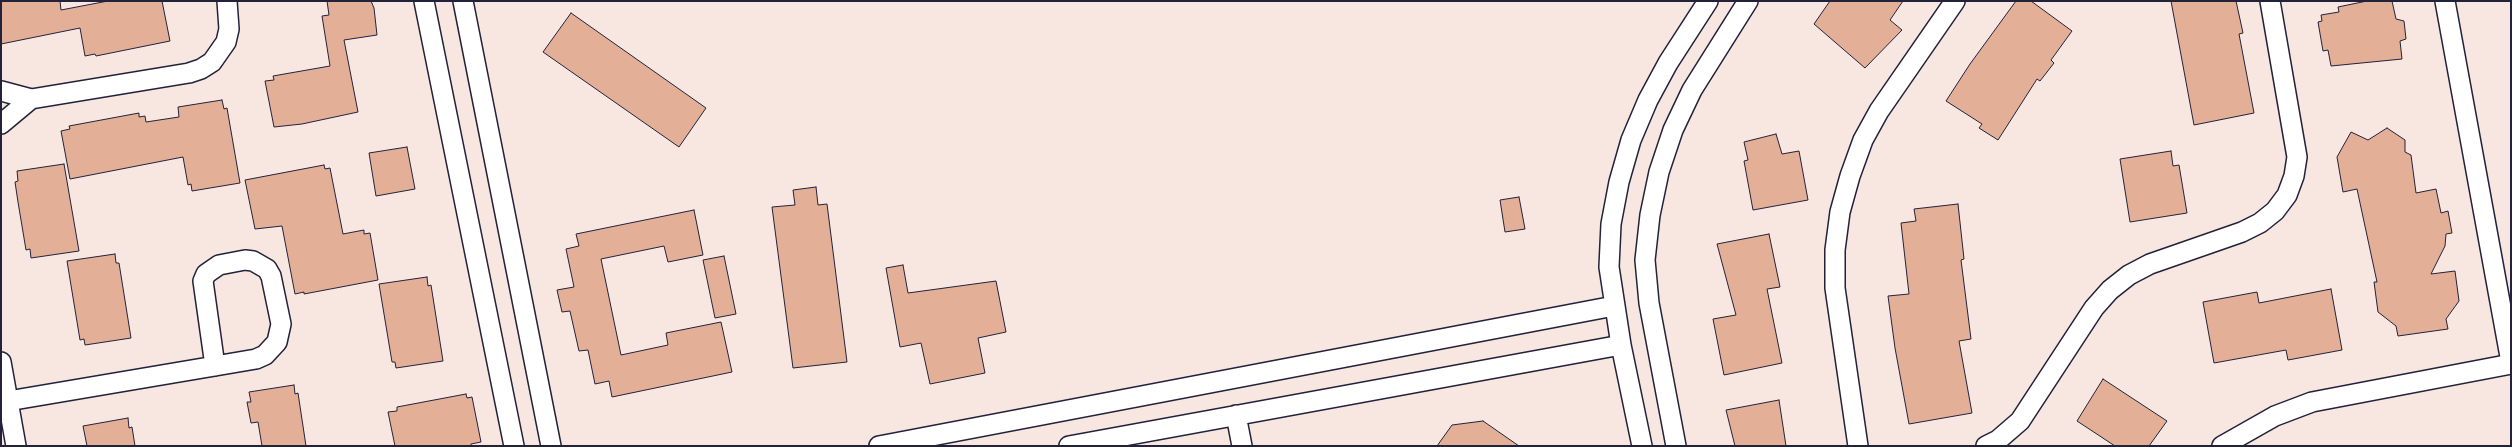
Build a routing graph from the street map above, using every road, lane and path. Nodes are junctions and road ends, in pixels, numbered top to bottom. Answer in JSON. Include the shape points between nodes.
{"nodes":[{"id":1,"x":227,"y":1,"type":"edge"},
{"id":2,"x":424,"y":1,"type":"edge"},
{"id":3,"x":463,"y":1,"type":"edge"},
{"id":4,"x":1708,"y":1,"type":"edge"},
{"id":5,"x":1748,"y":1,"type":"edge"},
{"id":6,"x":1955,"y":1,"type":"edge"},
{"id":7,"x":2270,"y":1,"type":"edge"},
{"id":8,"x":2445,"y":1,"type":"edge"},
{"id":9,"x":1,"y":91,"type":"edge"},
{"id":10,"x":31,"y":99,"type":"junction"},
{"id":11,"x":1,"y":124,"type":"edge"},
{"id":12,"x":1614,"y":306,"type":"junction"},
{"id":13,"x":1621,"y":345,"type":"junction"},
{"id":14,"x":1,"y":362,"type":"edge"},
{"id":15,"x":2511,"y":363,"type":"edge"},
{"id":16,"x":215,"y":366,"type":"junction"},
{"id":17,"x":8,"y":401,"type":"junction"},
{"id":18,"x":1236,"y":415,"type":"junction"},
{"id":19,"x":16,"y":446,"type":"edge"},
{"id":20,"x":514,"y":446,"type":"edge"},
{"id":21,"x":551,"y":446,"type":"edge"},
{"id":22,"x":879,"y":446,"type":"edge"},
{"id":23,"x":1068,"y":446,"type":"edge"},
{"id":24,"x":1242,"y":446,"type":"edge"},
{"id":25,"x":1642,"y":446,"type":"edge"},
{"id":26,"x":1676,"y":446,"type":"edge"},
{"id":27,"x":1858,"y":446,"type":"edge"},
{"id":28,"x":1986,"y":446,"type":"edge"},
{"id":29,"x":2222,"y":446,"type":"edge"}],
"edges":[{"from":1,"to":10,"type":"street","via":[[229,29],[226,42],[212,62],[201,69]]},
{"from":2,"to":20,"type":"street"},
{"from":3,"to":21,"type":"street"},
{"from":4,"to":12,"type":"street","via":[[1668,63],[1631,140],[1611,224],[1608,267]]},
{"from":5,"to":26,"type":"street","via":[[1692,90],[1673,130],[1659,172],[1650,216],[1645,260],[1649,303]]},
{"from":6,"to":27,"type":"street","via":[[1879,111],[1863,140],[1840,212],[1835,288]]},
{"from":7,"to":28,"type":"street","via":[[2297,157],[2287,195],[2260,223],[2150,264],[2110,290],[2094,308],[2020,421]]},
{"from":8,"to":15,"type":"street"},
{"from":9,"to":10,"type":"street"},
{"from":10,"to":11,"type":"street"},
{"from":12,"to":13,"type":"street"},
{"from":12,"to":22,"type":"street"},
{"from":13,"to":18,"type":"street"},
{"from":13,"to":25,"type":"street"},
{"from":14,"to":17,"type":"street"},
{"from":15,"to":29,"type":"street","via":[[2312,402],[2275,416]]},
{"from":16,"to":16,"type":"street","via":[[256,359],[265,355],[277,342],[281,324],[271,276],[253,262],[245,260],[219,265],[206,274],[203,282]]},
{"from":16,"to":17,"type":"street"},
{"from":17,"to":19,"type":"street"},
{"from":18,"to":23,"type":"street"},
{"from":18,"to":24,"type":"street"}]}
